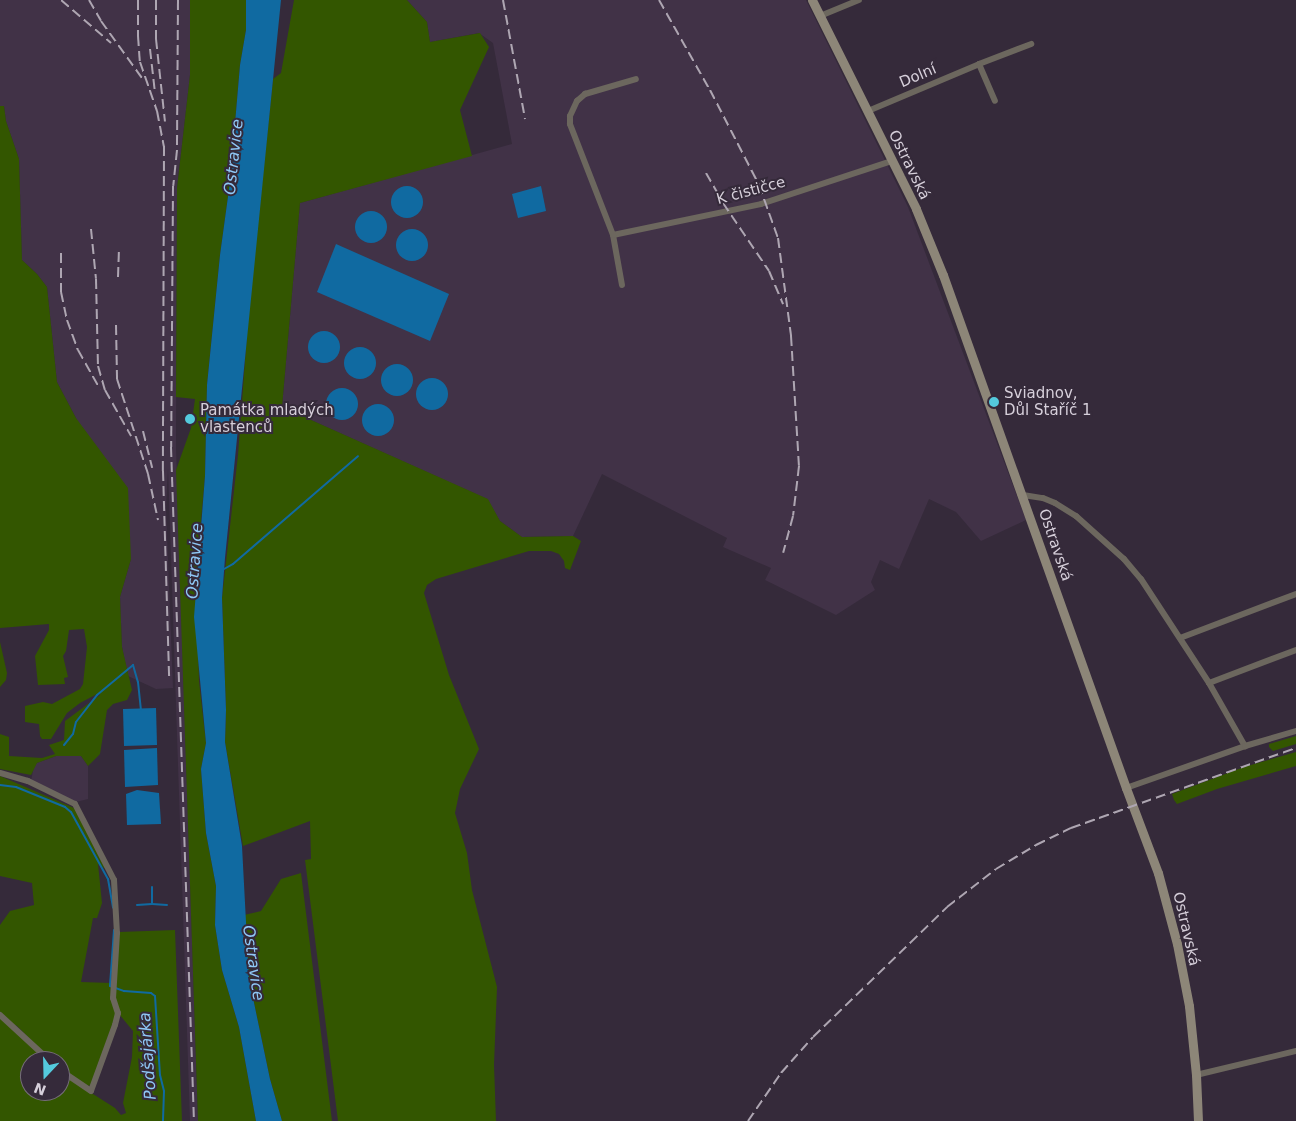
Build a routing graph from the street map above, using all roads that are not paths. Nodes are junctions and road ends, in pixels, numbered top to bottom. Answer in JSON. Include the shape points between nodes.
{"nodes":[{"id":1,"x":812,"y":0,"type":"edge"},
{"id":2,"x":859,"y":0,"type":"edge"},
{"id":3,"x":820,"y":16,"type":"junction"},
{"id":4,"x":1031,"y":44,"type":"dead end"},
{"id":5,"x":978,"y":64,"type":"junction"},
{"id":6,"x":636,"y":80,"type":"dead end"},
{"id":7,"x":995,"y":101,"type":"dead end"},
{"id":8,"x":868,"y":111,"type":"junction"},
{"id":9,"x":892,"y":160,"type":"junction"},
{"id":10,"x":613,"y":235,"type":"junction"},
{"id":11,"x":622,"y":284,"type":"dead end"},
{"id":12,"x":1023,"y":495,"type":"junction"},
{"id":13,"x":1296,"y":594,"type":"edge"},
{"id":14,"x":1180,"y":638,"type":"junction"},
{"id":15,"x":1296,"y":650,"type":"edge"},
{"id":16,"x":1208,"y":683,"type":"junction"},
{"id":17,"x":1296,"y":731,"type":"edge"},
{"id":18,"x":1245,"y":746,"type":"junction"},
{"id":19,"x":0,"y":772,"type":"edge"},
{"id":20,"x":1126,"y":788,"type":"junction"},
{"id":21,"x":0,"y":1016,"type":"edge"},
{"id":22,"x":39,"y":1051,"type":"edge"},
{"id":23,"x":1296,"y":1052,"type":"edge"},
{"id":24,"x":1196,"y":1075,"type":"junction"},
{"id":25,"x":70,"y":1077,"type":"edge"},
{"id":26,"x":1198,"y":1121,"type":"edge"}],
"edges":[{"from":1,"to":3,"type":"street","name":"Ostravská"},
{"from":2,"to":3,"type":"street"},
{"from":3,"to":8,"type":"street","name":"Ostravská"},
{"from":4,"to":5,"type":"street","name":"Dolní"},
{"from":5,"to":7,"type":"street"},
{"from":5,"to":8,"type":"street","name":"Dolní"},
{"from":6,"to":10,"type":"street","via":[[585,94],[570,116],[570,124]]},
{"from":8,"to":9,"type":"street","name":"Ostravská"},
{"from":9,"to":10,"type":"street","name":"K čističce","via":[[762,204]]},
{"from":9,"to":12,"type":"street","name":"Ostravská","via":[[943,275]]},
{"from":10,"to":11,"type":"street"},
{"from":12,"to":14,"type":"street","via":[[1055,503],[1092,529],[1141,579]]},
{"from":12,"to":20,"type":"street","name":"Ostravská"},
{"from":13,"to":14,"type":"street"},
{"from":14,"to":16,"type":"street"},
{"from":15,"to":16,"type":"street"},
{"from":16,"to":18,"type":"street"},
{"from":17,"to":18,"type":"street"},
{"from":18,"to":20,"type":"street"},
{"from":19,"to":25,"type":"street","via":[[72,802],[114,880],[117,933],[113,987],[118,1013],[91,1092]]},
{"from":20,"to":24,"type":"street","name":"Ostravská","via":[[1158,873],[1177,944],[1189,1006]]},
{"from":21,"to":22,"type":"street"},
{"from":23,"to":24,"type":"street"},
{"from":24,"to":26,"type":"street","name":"Ostravská"}]}
